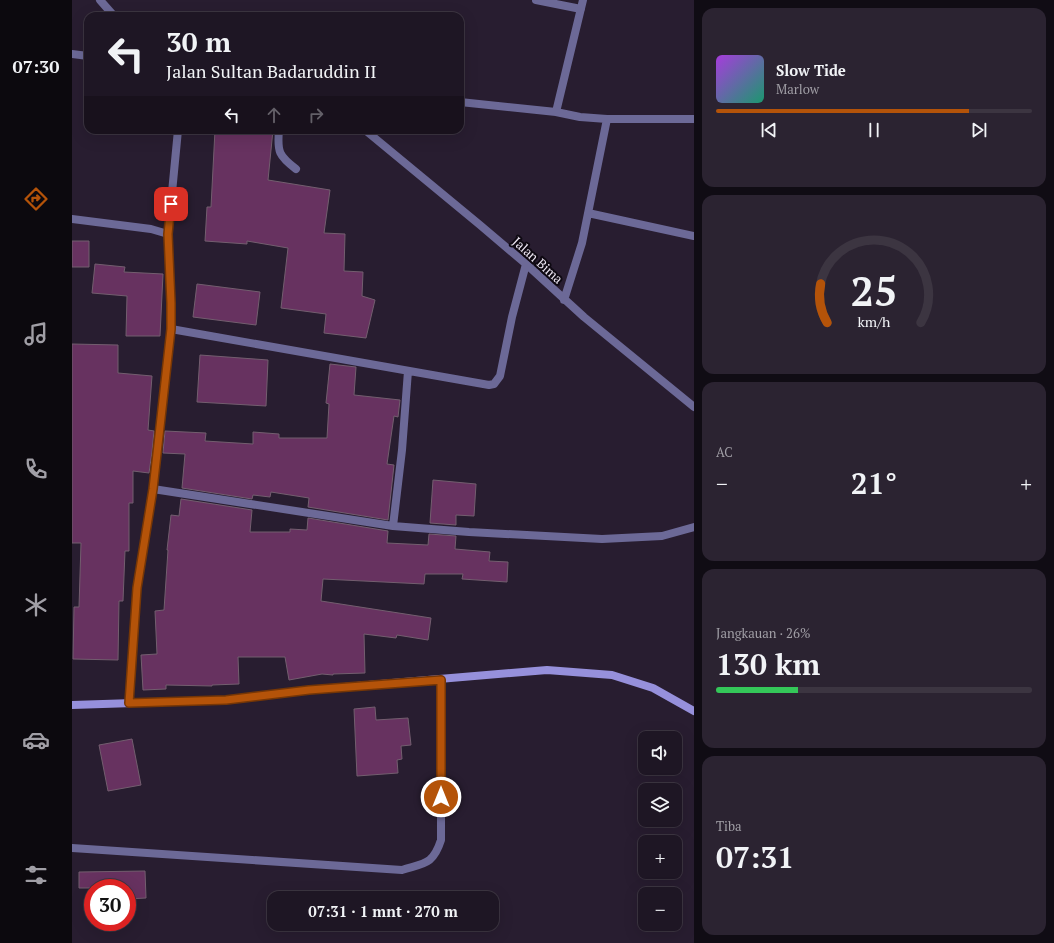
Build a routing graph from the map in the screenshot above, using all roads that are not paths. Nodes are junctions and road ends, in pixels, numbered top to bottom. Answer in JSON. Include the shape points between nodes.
{"nodes":[{"id":1,"x":100,"y":0,"type":"edge"},
{"id":2,"x":536,"y":0,"type":"edge"},
{"id":3,"x":583,"y":0,"type":"edge"},
{"id":4,"x":581,"y":9,"type":"junction"},
{"id":5,"x":110,"y":12,"type":"edge"},
{"id":6,"x":72,"y":54,"type":"edge"},
{"id":7,"x":84,"y":56,"type":"edge"},
{"id":8,"x":464,"y":102,"type":"edge"},
{"id":9,"x":556,"y":112,"type":"junction"},
{"id":10,"x":607,"y":119,"type":"junction"},
{"id":11,"x":694,"y":119,"type":"edge"},
{"id":12,"x":178,"y":134,"type":"edge"},
{"id":13,"x":278,"y":134,"type":"edge"},
{"id":14,"x":370,"y":134,"type":"edge"},
{"id":15,"x":296,"y":169,"type":"dead end"},
{"id":16,"x":588,"y":213,"type":"junction"},
{"id":17,"x":72,"y":219,"type":"edge"},
{"id":18,"x":168,"y":234,"type":"junction"},
{"id":19,"x":694,"y":236,"type":"edge"},
{"id":20,"x":526,"y":264,"type":"junction"},
{"id":21,"x":564,"y":300,"type":"junction"},
{"id":22,"x":171,"y":329,"type":"junction"},
{"id":23,"x":408,"y":371,"type":"junction"},
{"id":24,"x":694,"y":407,"type":"edge"},
{"id":25,"x":153,"y":489,"type":"junction"},
{"id":26,"x":393,"y":526,"type":"junction"},
{"id":27,"x":694,"y":527,"type":"edge"},
{"id":28,"x":441,"y":680,"type":"junction"},
{"id":29,"x":129,"y":703,"type":"junction"},
{"id":30,"x":72,"y":705,"type":"edge"},
{"id":31,"x":694,"y":711,"type":"edge"},
{"id":32,"x":72,"y":848,"type":"edge"}],
"edges":[{"from":1,"to":5,"type":"street"},
{"from":2,"to":4,"type":"street"},
{"from":3,"to":4,"type":"street"},
{"from":4,"to":9,"type":"street"},
{"from":6,"to":7,"type":"street"},
{"from":8,"to":9,"type":"street"},
{"from":9,"to":10,"type":"street"},
{"from":10,"to":11,"type":"street"},
{"from":10,"to":16,"type":"street"},
{"from":12,"to":18,"type":"street"},
{"from":13,"to":15,"type":"street","via":[[277,144],[282,158]]},
{"from":14,"to":20,"type":"street","name":"Jalan Bima"},
{"from":16,"to":19,"type":"street"},
{"from":16,"to":21,"type":"street","via":[[582,243]]},
{"from":17,"to":18,"type":"street"},
{"from":18,"to":22,"type":"street"},
{"from":20,"to":21,"type":"street","name":"Jalan Bima"},
{"from":20,"to":23,"type":"street","via":[[500,376],[494,384]]},
{"from":21,"to":24,"type":"street","name":"Jalan Bima"},
{"from":22,"to":23,"type":"street"},
{"from":22,"to":25,"type":"street"},
{"from":23,"to":26,"type":"street"},
{"from":25,"to":26,"type":"street"},
{"from":25,"to":29,"type":"street","via":[[137,588]]},
{"from":26,"to":27,"type":"street","via":[[602,539],[662,536]]},
{"from":28,"to":29,"type":"street","via":[[309,690],[226,700]]},
{"from":28,"to":31,"type":"street","via":[[547,670],[612,675],[653,688]]},
{"from":28,"to":32,"type":"street","via":[[440,840],[437,852],[427,862],[402,870]]},
{"from":29,"to":30,"type":"street"}]}
